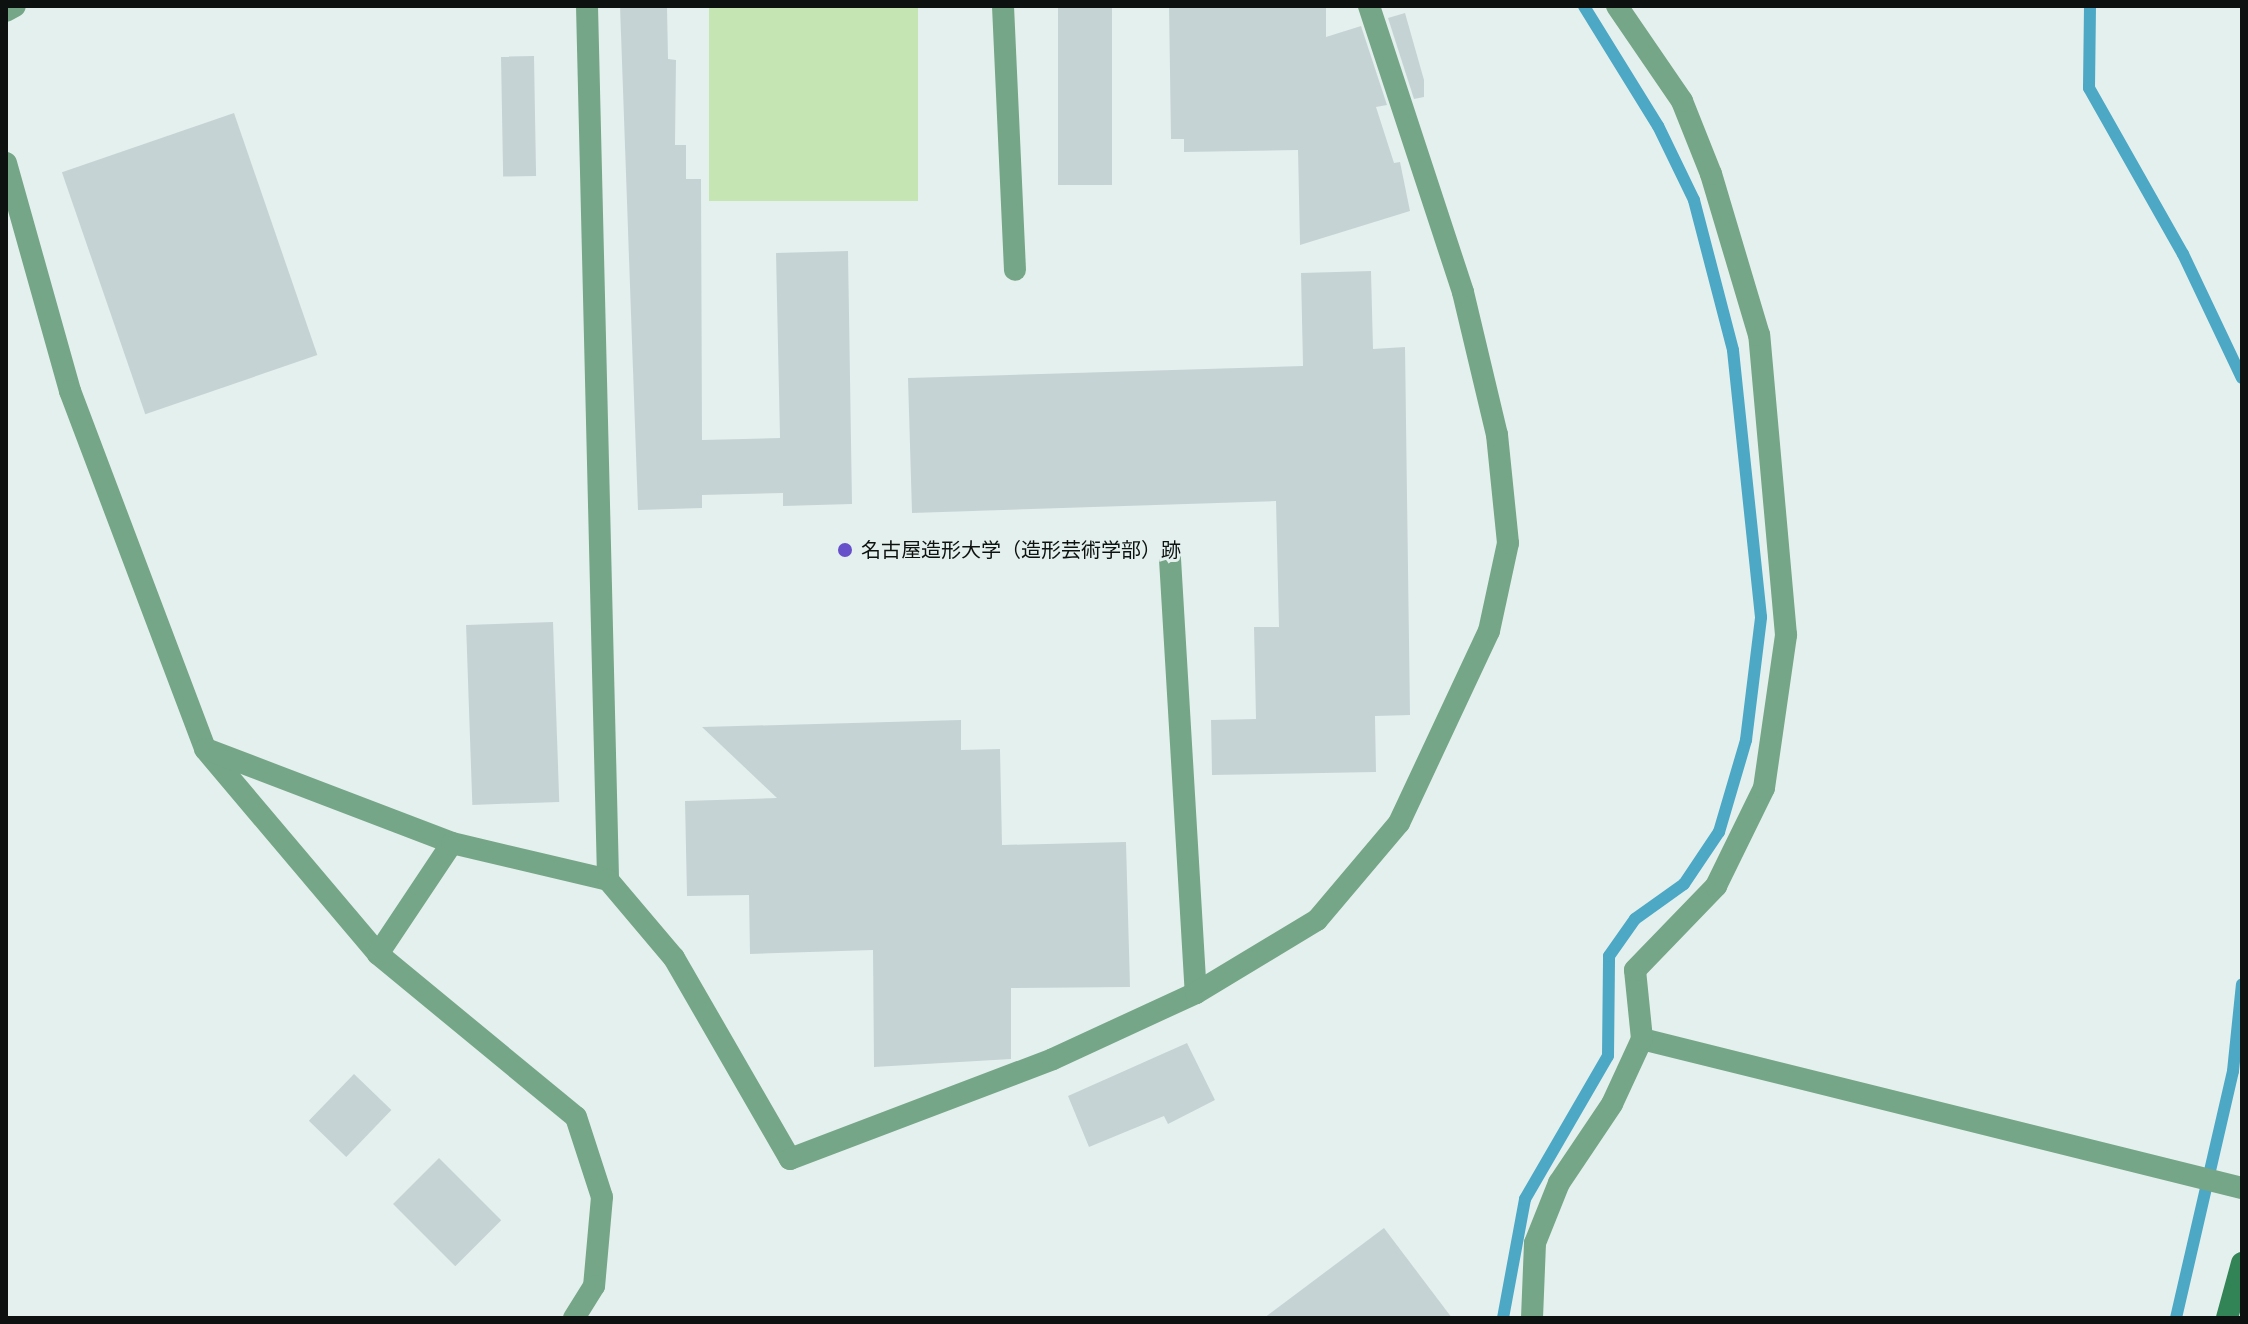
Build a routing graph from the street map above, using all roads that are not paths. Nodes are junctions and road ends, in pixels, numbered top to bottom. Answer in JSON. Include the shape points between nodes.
{"nodes":[{"id":1,"x":15,"y":6,"type":"edge"},
{"id":2,"x":587,"y":6,"type":"edge"},
{"id":3,"x":1003,"y":6,"type":"edge"},
{"id":4,"x":1369,"y":6,"type":"edge"},
{"id":5,"x":1617,"y":6,"type":"edge"},
{"id":6,"x":6,"y":11,"type":"edge"},
{"id":7,"x":6,"y":163,"type":"edge"},
{"id":8,"x":1015,"y":270,"type":"dead end"},
{"id":9,"x":1170,"y":559,"type":"dead end"},
{"id":10,"x":205,"y":749,"type":"junction"},
{"id":11,"x":452,"y":843,"type":"junction"},
{"id":12,"x":608,"y":880,"type":"junction"},
{"id":13,"x":378,"y":954,"type":"junction"},
{"id":14,"x":1196,"y":993,"type":"junction"},
{"id":15,"x":1642,"y":1039,"type":"junction"},
{"id":16,"x":2242,"y":1188,"type":"edge"},
{"id":17,"x":2242,"y":1263,"type":"edge"},
{"id":18,"x":574,"y":1318,"type":"edge"},
{"id":19,"x":1532,"y":1318,"type":"edge"},
{"id":20,"x":2227,"y":1318,"type":"edge"}],
"edges":[{"from":1,"to":6,"type":"street"},
{"from":2,"to":12,"type":"street"},
{"from":3,"to":8,"type":"street"},
{"from":4,"to":14,"type":"street","via":[[1463,292],[1497,435],[1508,543],[1489,631],[1399,823],[1317,920]]},
{"from":5,"to":15,"type":"street","via":[[1682,101],[1711,174],[1759,335],[1786,635],[1764,788],[1716,886],[1635,970]]},
{"from":7,"to":10,"type":"street","via":[[70,391]]},
{"from":9,"to":14,"type":"street"},
{"from":10,"to":11,"type":"street"},
{"from":10,"to":13,"type":"street"},
{"from":11,"to":12,"type":"street"},
{"from":11,"to":13,"type":"street"},
{"from":12,"to":14,"type":"street","via":[[674,958],[790,1159],[1053,1059]]},
{"from":13,"to":18,"type":"street","via":[[576,1117],[602,1197],[594,1286]]},
{"from":15,"to":16,"type":"street"},
{"from":15,"to":19,"type":"street","via":[[1612,1104],[1559,1183],[1540,1231]]},
{"from":17,"to":20,"type":"main road"}]}
